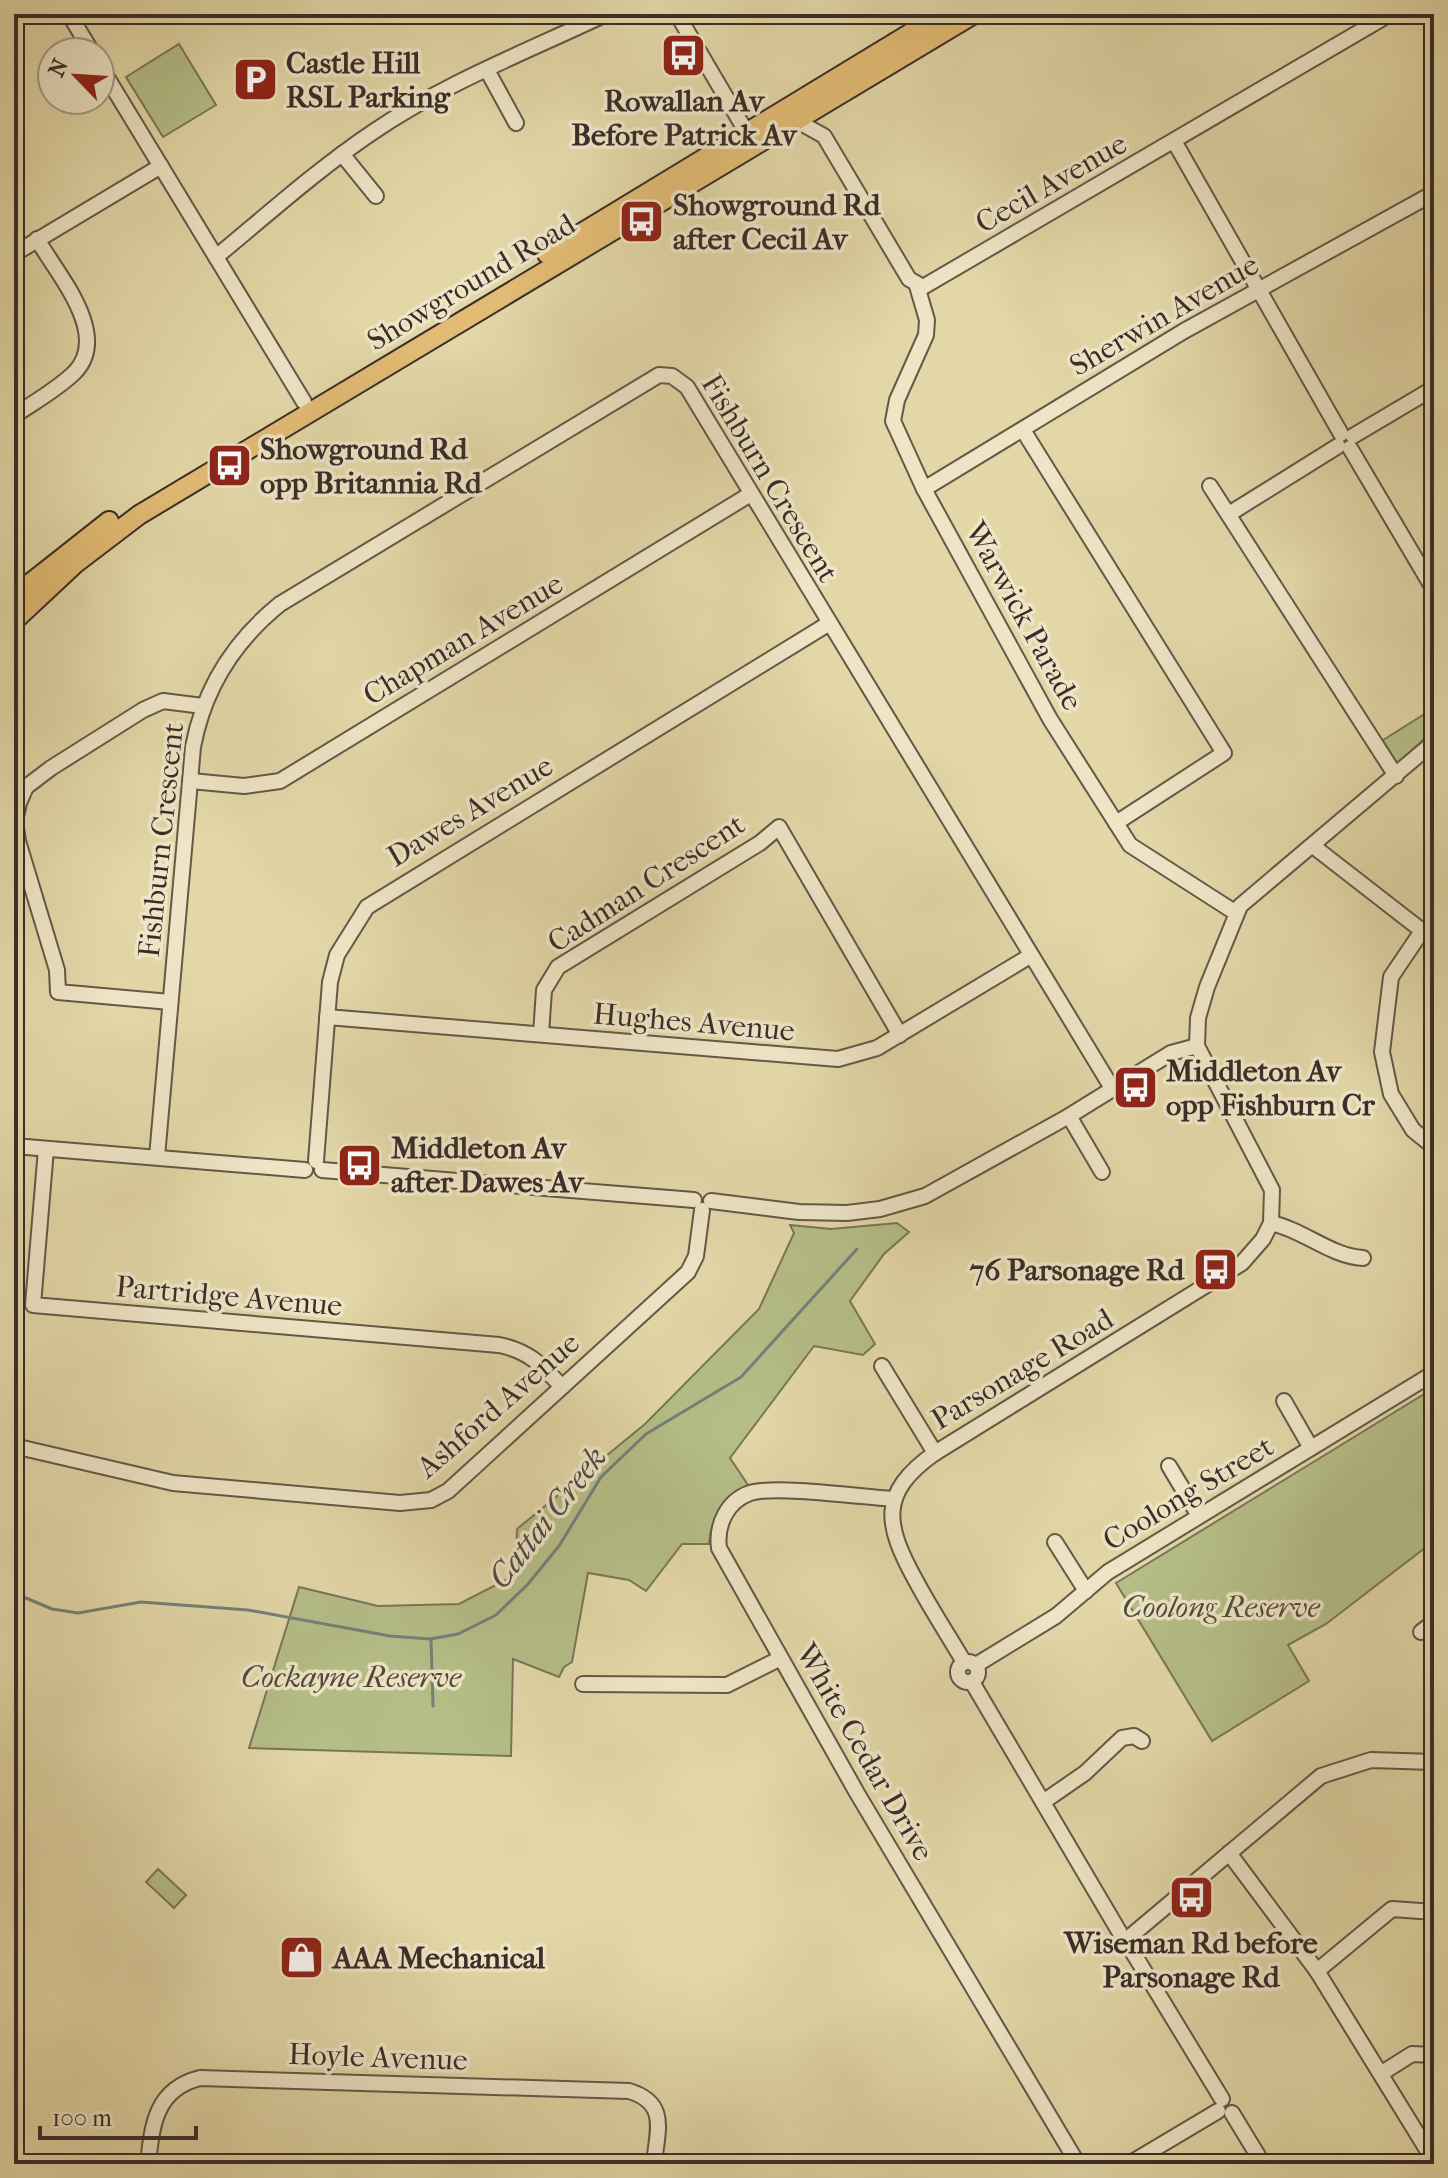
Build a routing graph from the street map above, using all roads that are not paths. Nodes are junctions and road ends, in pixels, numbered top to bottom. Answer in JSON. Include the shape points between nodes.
{"nodes":[{"id":1,"x":69,"y":14,"type":"edge"},
{"id":2,"x":606,"y":14,"type":"edge"},
{"id":3,"x":677,"y":14,"type":"edge"},
{"id":4,"x":942,"y":14,"type":"edge"},
{"id":5,"x":974,"y":14,"type":"edge"},
{"id":6,"x":1390,"y":14,"type":"edge"},
{"id":7,"x":82,"y":36,"type":"edge"},
{"id":8,"x":487,"y":70,"type":"junction"},
{"id":9,"x":116,"y":92,"type":"edge"},
{"id":10,"x":832,"y":100,"type":"junction"},
{"id":11,"x":797,"y":121,"type":"junction"},
{"id":12,"x":516,"y":123,"type":"dead end"},
{"id":13,"x":824,"y":136,"type":"junction"},
{"id":14,"x":751,"y":140,"type":"junction"},
{"id":15,"x":1174,"y":141,"type":"junction"},
{"id":16,"x":342,"y":154,"type":"junction"},
{"id":17,"x":161,"y":166,"type":"junction"},
{"id":18,"x":1434,"y":193,"type":"edge"},
{"id":19,"x":376,"y":196,"type":"dead end"},
{"id":20,"x":37,"y":239,"type":"junction"},
{"id":21,"x":14,"y":254,"type":"edge"},
{"id":22,"x":216,"y":257,"type":"junction"},
{"id":23,"x":917,"y":286,"type":"junction"},
{"id":24,"x":1256,"y":291,"type":"junction"},
{"id":25,"x":1434,"y":388,"type":"edge"},
{"id":26,"x":304,"y":402,"type":"junction"},
{"id":27,"x":14,"y":416,"type":"edge"},
{"id":28,"x":1023,"y":430,"type":"junction"},
{"id":29,"x":1346,"y":441,"type":"junction"},
{"id":30,"x":1210,"y":486,"type":"dead end"},
{"id":31,"x":924,"y":489,"type":"junction"},
{"id":32,"x":749,"y":495,"type":"junction"},
{"id":33,"x":1229,"y":514,"type":"junction"},
{"id":34,"x":1434,"y":590,"type":"edge"},
{"id":35,"x":14,"y":596,"type":"edge"},
{"id":36,"x":14,"y":621,"type":"edge"},
{"id":37,"x":828,"y":624,"type":"junction"},
{"id":38,"x":203,"y":706,"type":"junction"},
{"id":39,"x":1434,"y":742,"type":"edge"},
{"id":40,"x":1396,"y":776,"type":"junction"},
{"id":41,"x":191,"y":781,"type":"junction"},
{"id":42,"x":1116,"y":823,"type":"junction"},
{"id":43,"x":1313,"y":846,"type":"junction"},
{"id":44,"x":1236,"y":913,"type":"junction"},
{"id":45,"x":1428,"y":935,"type":"edge"},
{"id":46,"x":1030,"y":956,"type":"junction"},
{"id":47,"x":170,"y":1002,"type":"junction"},
{"id":48,"x":327,"y":1017,"type":"junction"},
{"id":49,"x":541,"y":1034,"type":"junction"},
{"id":50,"x":900,"y":1035,"type":"junction"},
{"id":51,"x":1197,"y":1046,"type":"junction"},
{"id":52,"x":1112,"y":1088,"type":"junction"},
{"id":53,"x":1069,"y":1116,"type":"junction"},
{"id":54,"x":14,"y":1146,"type":"edge"},
{"id":55,"x":1434,"y":1147,"type":"edge"},
{"id":56,"x":46,"y":1149,"type":"junction"},
{"id":57,"x":157,"y":1157,"type":"junction"},
{"id":58,"x":314,"y":1167,"type":"junction"},
{"id":59,"x":1102,"y":1172,"type":"dead end"},
{"id":60,"x":702,"y":1204,"type":"junction"},
{"id":61,"x":1271,"y":1223,"type":"junction"},
{"id":62,"x":1363,"y":1258,"type":"dead end"},
{"id":63,"x":882,"y":1366,"type":"dead end"},
{"id":64,"x":1434,"y":1373,"type":"edge"},
{"id":65,"x":562,"y":1387,"type":"junction"},
{"id":66,"x":1284,"y":1401,"type":"dead end"},
{"id":67,"x":14,"y":1446,"type":"edge"},
{"id":68,"x":1311,"y":1448,"type":"junction"},
{"id":69,"x":935,"y":1453,"type":"junction"},
{"id":70,"x":1169,"y":1466,"type":"dead end"},
{"id":71,"x":894,"y":1499,"type":"junction"},
{"id":72,"x":1199,"y":1516,"type":"junction"},
{"id":73,"x":1055,"y":1542,"type":"dead end"},
{"id":74,"x":1086,"y":1591,"type":"junction"},
{"id":75,"x":1434,"y":1622,"type":"edge"},
{"id":76,"x":1421,"y":1632,"type":"dead end"},
{"id":77,"x":779,"y":1659,"type":"junction"},
{"id":78,"x":970,"y":1664,"type":"junction"},
{"id":79,"x":583,"y":1684,"type":"dead end"},
{"id":80,"x":1142,"y":1741,"type":"dead end"},
{"id":81,"x":1434,"y":1762,"type":"edge"},
{"id":82,"x":1043,"y":1802,"type":"junction"},
{"id":83,"x":1229,"y":1853,"type":"junction"},
{"id":84,"x":1434,"y":1912,"type":"edge"},
{"id":85,"x":1127,"y":1938,"type":"junction"},
{"id":86,"x":1317,"y":1971,"type":"junction"},
{"id":87,"x":1434,"y":2055,"type":"edge"},
{"id":88,"x":1382,"y":2073,"type":"junction"},
{"id":89,"x":1224,"y":2108,"type":"junction"},
{"id":90,"x":1434,"y":2161,"type":"edge"},
{"id":91,"x":148,"y":2164,"type":"edge"},
{"id":92,"x":654,"y":2164,"type":"edge"},
{"id":93,"x":1078,"y":2164,"type":"edge"},
{"id":94,"x":1129,"y":2164,"type":"edge"},
{"id":95,"x":1263,"y":2164,"type":"edge"}],
"edges":[{"from":1,"to":7,"type":"street"},
{"from":2,"to":8,"type":"street"},
{"from":3,"to":14,"type":"street"},
{"from":4,"to":14,"type":"main road","name":"Showground Road"},
{"from":5,"to":10,"type":"main road","name":"Showground Road"},
{"from":6,"to":15,"type":"street","name":"Cecil Avenue"},
{"from":8,"to":12,"type":"street"},
{"from":8,"to":16,"type":"street","via":[[408,110]]},
{"from":9,"to":17,"type":"street"},
{"from":10,"to":11,"type":"main road","name":"Showground Road"},
{"from":10,"to":13,"type":"street","via":[[823,116]]},
{"from":11,"to":13,"type":"street"},
{"from":11,"to":14,"type":"main road","name":"Showground Road"},
{"from":13,"to":23,"type":"street"},
{"from":14,"to":26,"type":"main road","name":"Showground Road"},
{"from":14,"to":36,"type":"main road","name":"Showground Road","via":[[139,515],[76,563]]},
{"from":15,"to":23,"type":"street","name":"Cecil Avenue","via":[[934,282]]},
{"from":15,"to":24,"type":"street"},
{"from":16,"to":19,"type":"street"},
{"from":16,"to":22,"type":"street"},
{"from":17,"to":20,"type":"street"},
{"from":17,"to":22,"type":"street"},
{"from":18,"to":24,"type":"street","name":"Sherwin Avenue"},
{"from":20,"to":21,"type":"street"},
{"from":20,"to":27,"type":"street","via":[[86,323],[88,345],[73,374]]},
{"from":22,"to":26,"type":"street"},
{"from":23,"to":31,"type":"street","name":"Warwick Parade","via":[[926,335],[893,421]]},
{"from":24,"to":28,"type":"street","name":"Sherwin Avenue"},
{"from":24,"to":29,"type":"street"},
{"from":25,"to":29,"type":"street"},
{"from":26,"to":35,"type":"main road","name":"Showground Road","via":[[102,526]]},
{"from":28,"to":31,"type":"street","name":"Sherwin Avenue"},
{"from":28,"to":42,"type":"street","via":[[1229,757]]},
{"from":29,"to":33,"type":"street"},
{"from":29,"to":34,"type":"street"},
{"from":30,"to":33,"type":"street"},
{"from":31,"to":42,"type":"street","name":"Warwick Parade","via":[[1050,719]]},
{"from":32,"to":37,"type":"street","name":"Fishburn Crescent"},
{"from":32,"to":38,"type":"street","name":"Fishburn Crescent","via":[[682,380],[659,375],[280,604],[241,639]]},
{"from":32,"to":41,"type":"street","name":"Chapman Avenue","via":[[280,781],[244,786]]},
{"from":33,"to":40,"type":"street"},
{"from":37,"to":46,"type":"street","name":"Fishburn Crescent"},
{"from":37,"to":48,"type":"street","name":"Dawes Avenue","via":[[367,907],[337,955]]},
{"from":38,"to":41,"type":"street","name":"Fishburn Crescent"},
{"from":38,"to":47,"type":"street","via":[[163,701],[143,710],[26,787],[15,821],[57,970],[58,992]]},
{"from":39,"to":40,"type":"street"},
{"from":40,"to":43,"type":"street"},
{"from":41,"to":47,"type":"street","name":"Fishburn Crescent"},
{"from":42,"to":44,"type":"street","name":"Warwick Parade","via":[[1130,845]]},
{"from":43,"to":44,"type":"street"},
{"from":43,"to":45,"type":"street"},
{"from":44,"to":51,"type":"street","via":[[1198,1018]]},
{"from":45,"to":55,"type":"street","via":[[1391,977],[1382,1052],[1391,1094],[1413,1130]]},
{"from":46,"to":50,"type":"street","name":"Hughes Avenue"},
{"from":46,"to":52,"type":"street","name":"Fishburn Crescent"},
{"from":47,"to":57,"type":"street","name":"Fishburn Crescent"},
{"from":48,"to":49,"type":"street","name":"Hughes Avenue"},
{"from":48,"to":58,"type":"street","name":"Dawes Avenue"},
{"from":49,"to":50,"type":"street","name":"Hughes Avenue","via":[[838,1059],[863,1054]]},
{"from":49,"to":50,"type":"street","name":"Cadman Crescent","via":[[544,990],[558,967],[779,827]]},
{"from":51,"to":52,"type":"street","via":[[1171,1053]]},
{"from":51,"to":61,"type":"street","via":[[1269,1177]]},
{"from":52,"to":53,"type":"street"},
{"from":53,"to":59,"type":"street"},
{"from":53,"to":60,"type":"street","via":[[939,1190],[880,1209],[824,1213]]},
{"from":54,"to":56,"type":"street"},
{"from":56,"to":57,"type":"street"},
{"from":56,"to":65,"type":"street","name":"Partridge Avenue","via":[[33,1305],[499,1345],[535,1358]]},
{"from":57,"to":58,"type":"street"},
{"from":58,"to":60,"type":"street"},
{"from":60,"to":65,"type":"street","name":"Ashford Avenue","via":[[696,1256],[688,1272]]},
{"from":61,"to":62,"type":"street","via":[[1297,1230],[1344,1256]]},
{"from":61,"to":69,"type":"street","name":"Parsonage Road","via":[[1242,1263]]},
{"from":63,"to":69,"type":"street"},
{"from":64,"to":68,"type":"street","name":"Coolong Street"},
{"from":65,"to":67,"type":"street","name":"Ashford Avenue","via":[[448,1491],[416,1503],[173,1483]]},
{"from":66,"to":68,"type":"street"},
{"from":68,"to":72,"type":"street","name":"Coolong Street"},
{"from":69,"to":71,"type":"street","name":"Parsonage Road","via":[[912,1469]]},
{"from":70,"to":72,"type":"street"},
{"from":71,"to":77,"type":"street","name":"White Cedar Drive","via":[[754,1492],[722,1517],[718,1539],[724,1561]]},
{"from":71,"to":78,"type":"street","via":[[897,1547]]},
{"from":72,"to":74,"type":"street","name":"Coolong Street"},
{"from":73,"to":74,"type":"street"},
{"from":74,"to":78,"type":"street","name":"Coolong Street","via":[[1056,1616]]},
{"from":75,"to":76,"type":"street"},
{"from":77,"to":79,"type":"street","via":[[727,1685]]},
{"from":77,"to":93,"type":"street","name":"White Cedar Drive"},
{"from":78,"to":82,"type":"street","via":[[978,1674],[972,1682]]},
{"from":80,"to":82,"type":"street","via":[[1122,1738]]},
{"from":81,"to":83,"type":"street","via":[[1371,1760],[1330,1772]]},
{"from":82,"to":85,"type":"street"},
{"from":83,"to":85,"type":"street"},
{"from":83,"to":86,"type":"street"},
{"from":84,"to":86,"type":"street","via":[[1392,1909]]},
{"from":85,"to":89,"type":"street"},
{"from":86,"to":88,"type":"street"},
{"from":87,"to":88,"type":"street","via":[[1412,2054]]},
{"from":88,"to":90,"type":"street"},
{"from":89,"to":94,"type":"street"},
{"from":89,"to":95,"type":"street"},
{"from":91,"to":92,"type":"street","name":"Hoyle Avenue","via":[[159,2105],[184,2082],[200,2078],[629,2091],[651,2101],[657,2110]]}]}
